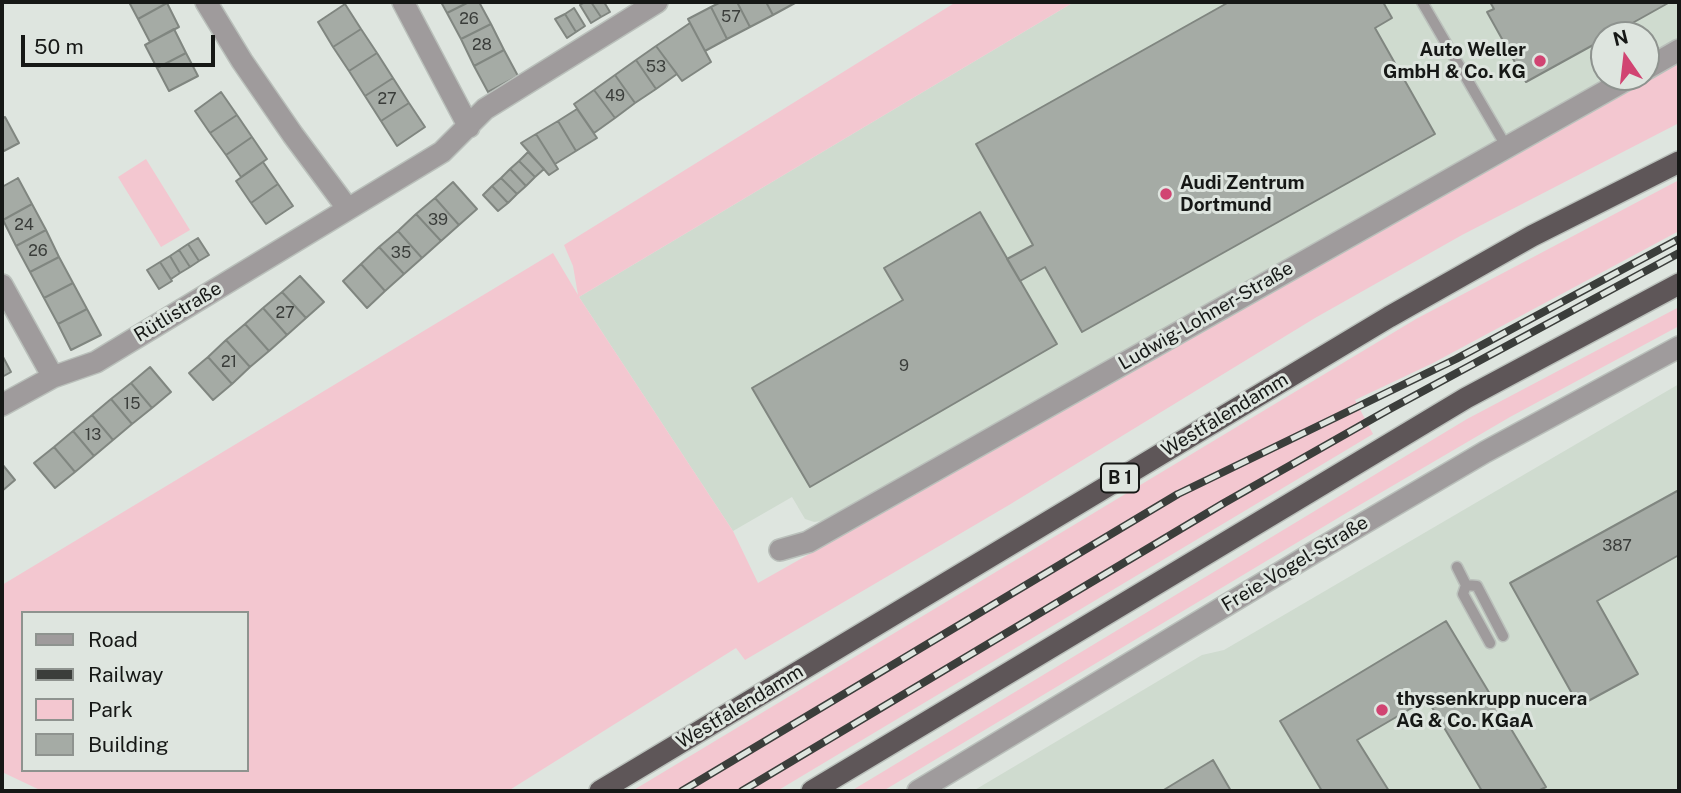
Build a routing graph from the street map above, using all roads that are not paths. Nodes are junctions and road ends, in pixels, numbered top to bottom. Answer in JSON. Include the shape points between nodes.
{"nodes":[{"id":1,"x":206,"y":2,"type":"edge"},
{"id":2,"x":403,"y":2,"type":"edge"},
{"id":3,"x":657,"y":2,"type":"edge"},
{"id":4,"x":1422,"y":2,"type":"edge"},
{"id":5,"x":1679,"y":50,"type":"edge"},
{"id":6,"x":1660,"y":61,"type":"edge"},
{"id":7,"x":1606,"y":91,"type":"edge"},
{"id":8,"x":468,"y":127,"type":"junction"},
{"id":9,"x":1506,"y":146,"type":"junction"},
{"id":10,"x":1679,"y":162,"type":"edge"},
{"id":11,"x":348,"y":209,"type":"junction"},
{"id":12,"x":1679,"y":284,"type":"edge"},
{"id":13,"x":2,"y":285,"type":"edge"},
{"id":14,"x":1679,"y":347,"type":"edge"},
{"id":15,"x":53,"y":377,"type":"junction"},
{"id":16,"x":2,"y":405,"type":"edge"},
{"id":17,"x":780,"y":550,"type":"dead end"},
{"id":18,"x":1457,"y":567,"type":"dead end"},
{"id":19,"x":1466,"y":585,"type":"junction"},
{"id":20,"x":1503,"y":636,"type":"dead end"},
{"id":21,"x":1490,"y":643,"type":"dead end"},
{"id":22,"x":600,"y":791,"type":"edge"},
{"id":23,"x":812,"y":791,"type":"edge"},
{"id":24,"x":918,"y":791,"type":"edge"}],
"edges":[{"from":1,"to":11,"type":"street","via":[[292,135]]},
{"from":2,"to":8,"type":"street"},
{"from":3,"to":8,"type":"street","name":"Rütlistraße","via":[[485,109]]},
{"from":4,"to":9,"type":"lane"},
{"from":5,"to":6,"type":"street"},
{"from":7,"to":9,"type":"street","name":"Ludwig-Lohner-Straße"},
{"from":8,"to":11,"type":"street","name":"Rütlistraße","via":[[442,152]]},
{"from":9,"to":17,"type":"street","name":"Ludwig-Lohner-Straße","via":[[808,542]]},
{"from":10,"to":22,"type":"highway","name":"Westfalendamm","number":"B 1","via":[[1532,236],[1389,317]]},
{"from":11,"to":15,"type":"street","name":"Rütlistraße","via":[[96,362]]},
{"from":12,"to":23,"type":"highway","via":[[1466,398]]},
{"from":13,"to":15,"type":"street"},
{"from":14,"to":24,"type":"street","name":"Freie-Vogel-Straße","via":[[1382,512]]},
{"from":15,"to":16,"type":"street","name":"Rütlistraße"},
{"from":18,"to":19,"type":"lane"},
{"from":19,"to":20,"type":"lane","via":[[1477,586]]},
{"from":19,"to":21,"type":"lane","via":[[1463,594]]}]}
